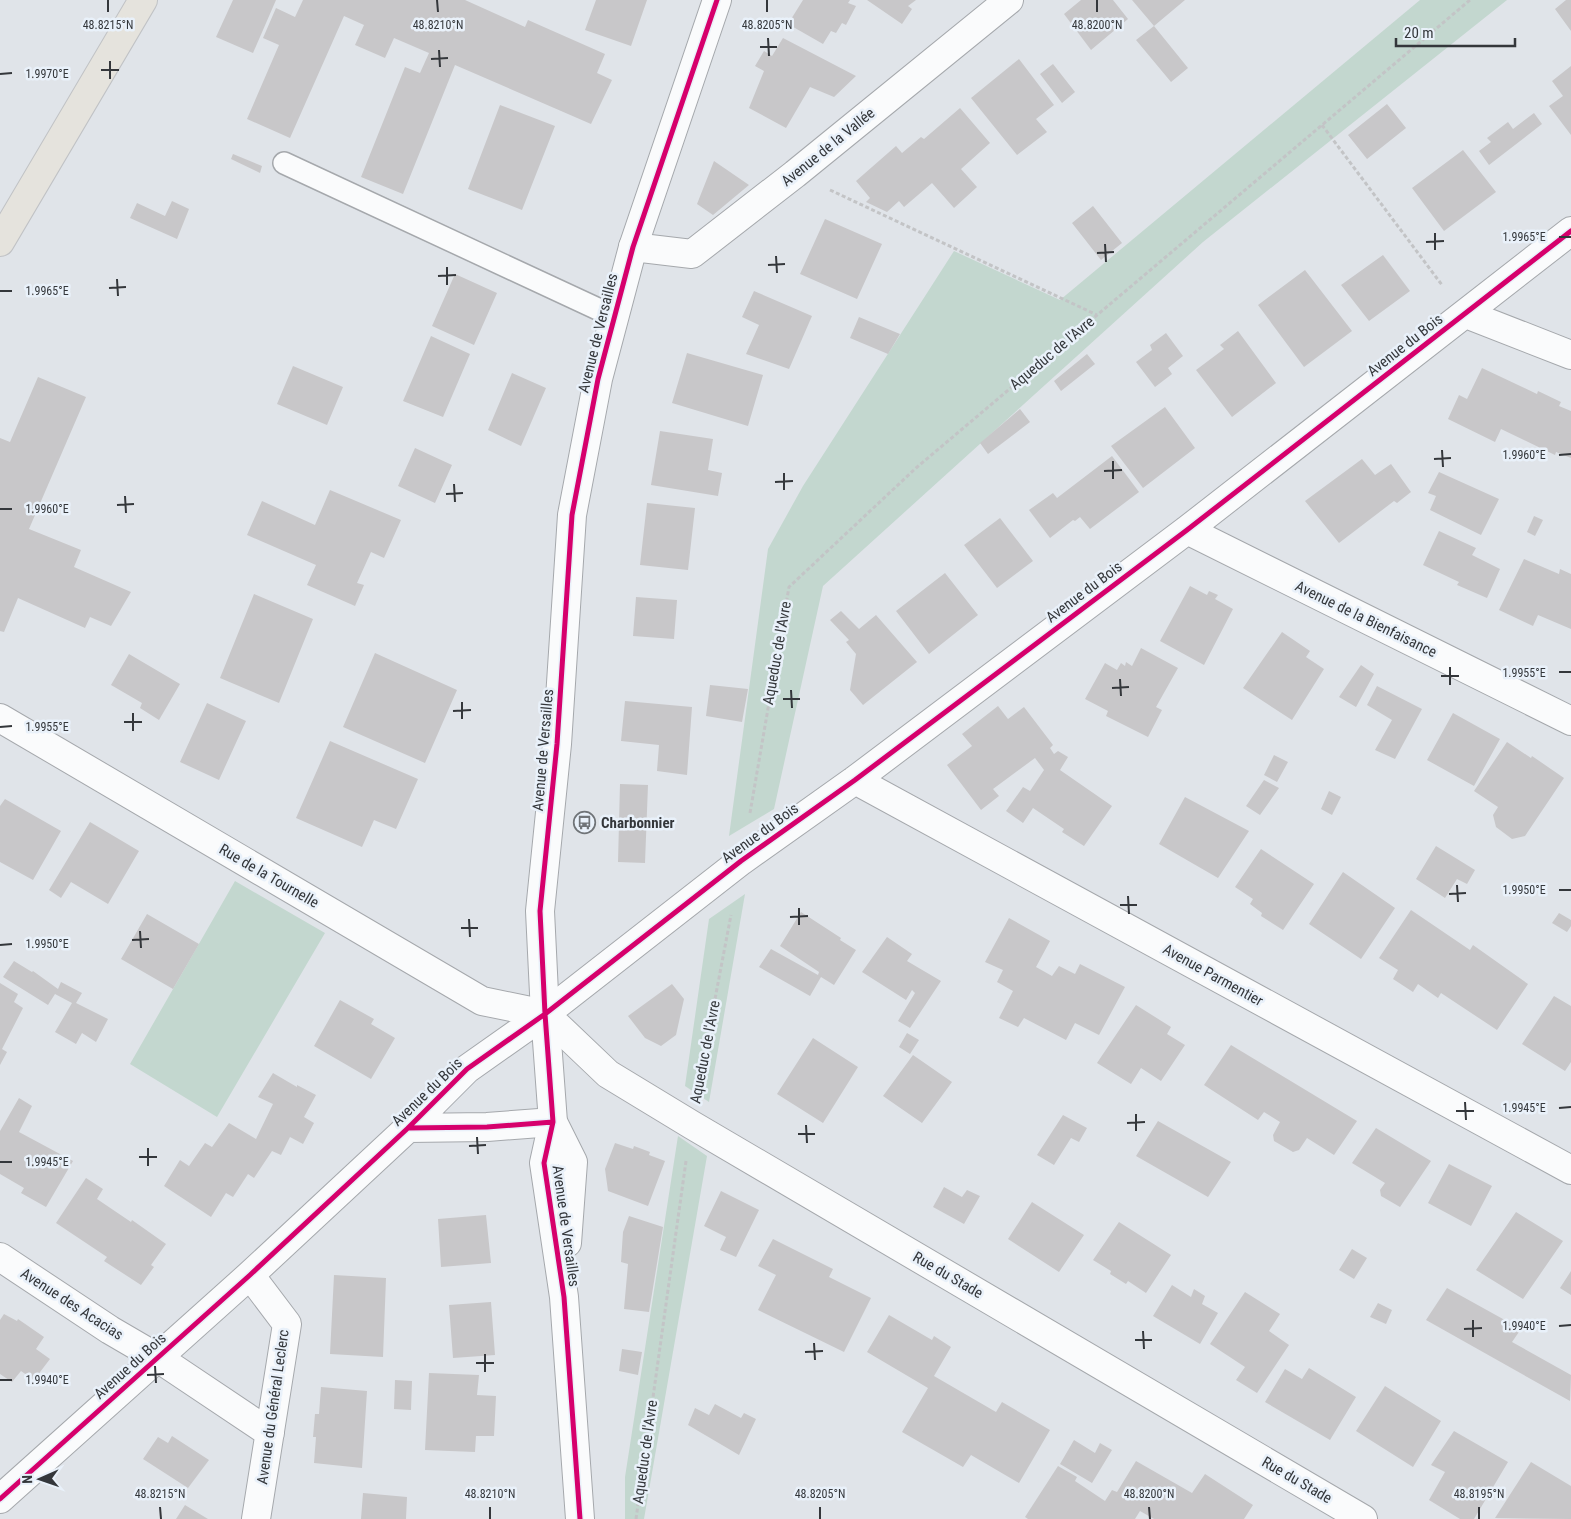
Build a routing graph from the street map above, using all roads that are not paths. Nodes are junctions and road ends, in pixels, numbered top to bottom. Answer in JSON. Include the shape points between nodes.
{"nodes":[{"id":1,"x":143,"y":0,"type":"edge"},
{"id":2,"x":717,"y":0,"type":"edge"},
{"id":3,"x":1009,"y":0,"type":"edge"},
{"id":4,"x":284,"y":163,"type":"dead end"},
{"id":5,"x":1571,"y":231,"type":"edge"},
{"id":6,"x":0,"y":242,"type":"edge"},
{"id":7,"x":632,"y":247,"type":"junction"},
{"id":8,"x":1466,"y":314,"type":"junction"},
{"id":9,"x":614,"y":316,"type":"junction"},
{"id":10,"x":1571,"y":355,"type":"edge"},
{"id":11,"x":1187,"y":530,"type":"junction"},
{"id":12,"x":0,"y":718,"type":"edge"},
{"id":13,"x":1571,"y":721,"type":"edge"},
{"id":14,"x":855,"y":780,"type":"junction"},
{"id":15,"x":545,"y":1014,"type":"junction"},
{"id":16,"x":553,"y":1122,"type":"junction"},
{"id":17,"x":408,"y":1128,"type":"junction"},
{"id":18,"x":1571,"y":1170,"type":"edge"},
{"id":19,"x":0,"y":1256,"type":"edge"},
{"id":20,"x":250,"y":1275,"type":"junction"},
{"id":21,"x":158,"y":1358,"type":"junction"},
{"id":22,"x":270,"y":1433,"type":"junction"},
{"id":23,"x":0,"y":1499,"type":"edge"},
{"id":24,"x":256,"y":1519,"type":"edge"},
{"id":25,"x":580,"y":1519,"type":"edge"},
{"id":26,"x":1363,"y":1519,"type":"edge"}],
"edges":[{"from":1,"to":6,"type":"main road"},
{"from":2,"to":7,"type":"street","name":"Avenue de Versailles"},
{"from":3,"to":7,"type":"street","name":"Avenue de la Vallée","via":[[692,254]]},
{"from":4,"to":9,"type":"lane"},
{"from":5,"to":8,"type":"street","name":"Avenue du Bois"},
{"from":7,"to":9,"type":"street","name":"Avenue de Versailles"},
{"from":8,"to":10,"type":"street"},
{"from":8,"to":11,"type":"street","name":"Avenue du Bois"},
{"from":9,"to":15,"type":"street","name":"Avenue de Versailles","via":[[598,379],[572,515],[557,744],[540,911]]},
{"from":11,"to":13,"type":"street","name":"Avenue de la Bienfaisance"},
{"from":11,"to":14,"type":"street","name":"Avenue du Bois"},
{"from":12,"to":15,"type":"street","name":"Rue de la Tournelle","via":[[482,1001]]},
{"from":14,"to":15,"type":"street","name":"Avenue du Bois","via":[[741,861]]},
{"from":14,"to":18,"type":"street","name":"Avenue Parmentier"},
{"from":15,"to":16,"type":"street","name":"Avenue de Versailles"},
{"from":15,"to":17,"type":"street","name":"Avenue du Bois","via":[[467,1069]]},
{"from":15,"to":26,"type":"street","name":"Rue du Stade","via":[[608,1074]]},
{"from":16,"to":17,"type":"street"},
{"from":16,"to":25,"type":"street","name":"Avenue de Versailles","via":[[573,1162],[564,1297]]},
{"from":17,"to":20,"type":"street","name":"Avenue du Bois"},
{"from":19,"to":21,"type":"street","name":"Avenue des Acacias","via":[[110,1330]]},
{"from":20,"to":21,"type":"street","name":"Avenue du Bois"},
{"from":20,"to":22,"type":"street","name":"Avenue du Général Leclerc","via":[[287,1324]]},
{"from":21,"to":22,"type":"street","name":"Avenue des Acacias"},
{"from":21,"to":23,"type":"street","name":"Avenue du Bois"},
{"from":22,"to":24,"type":"street","name":"Avenue du Général Leclerc"}]}
